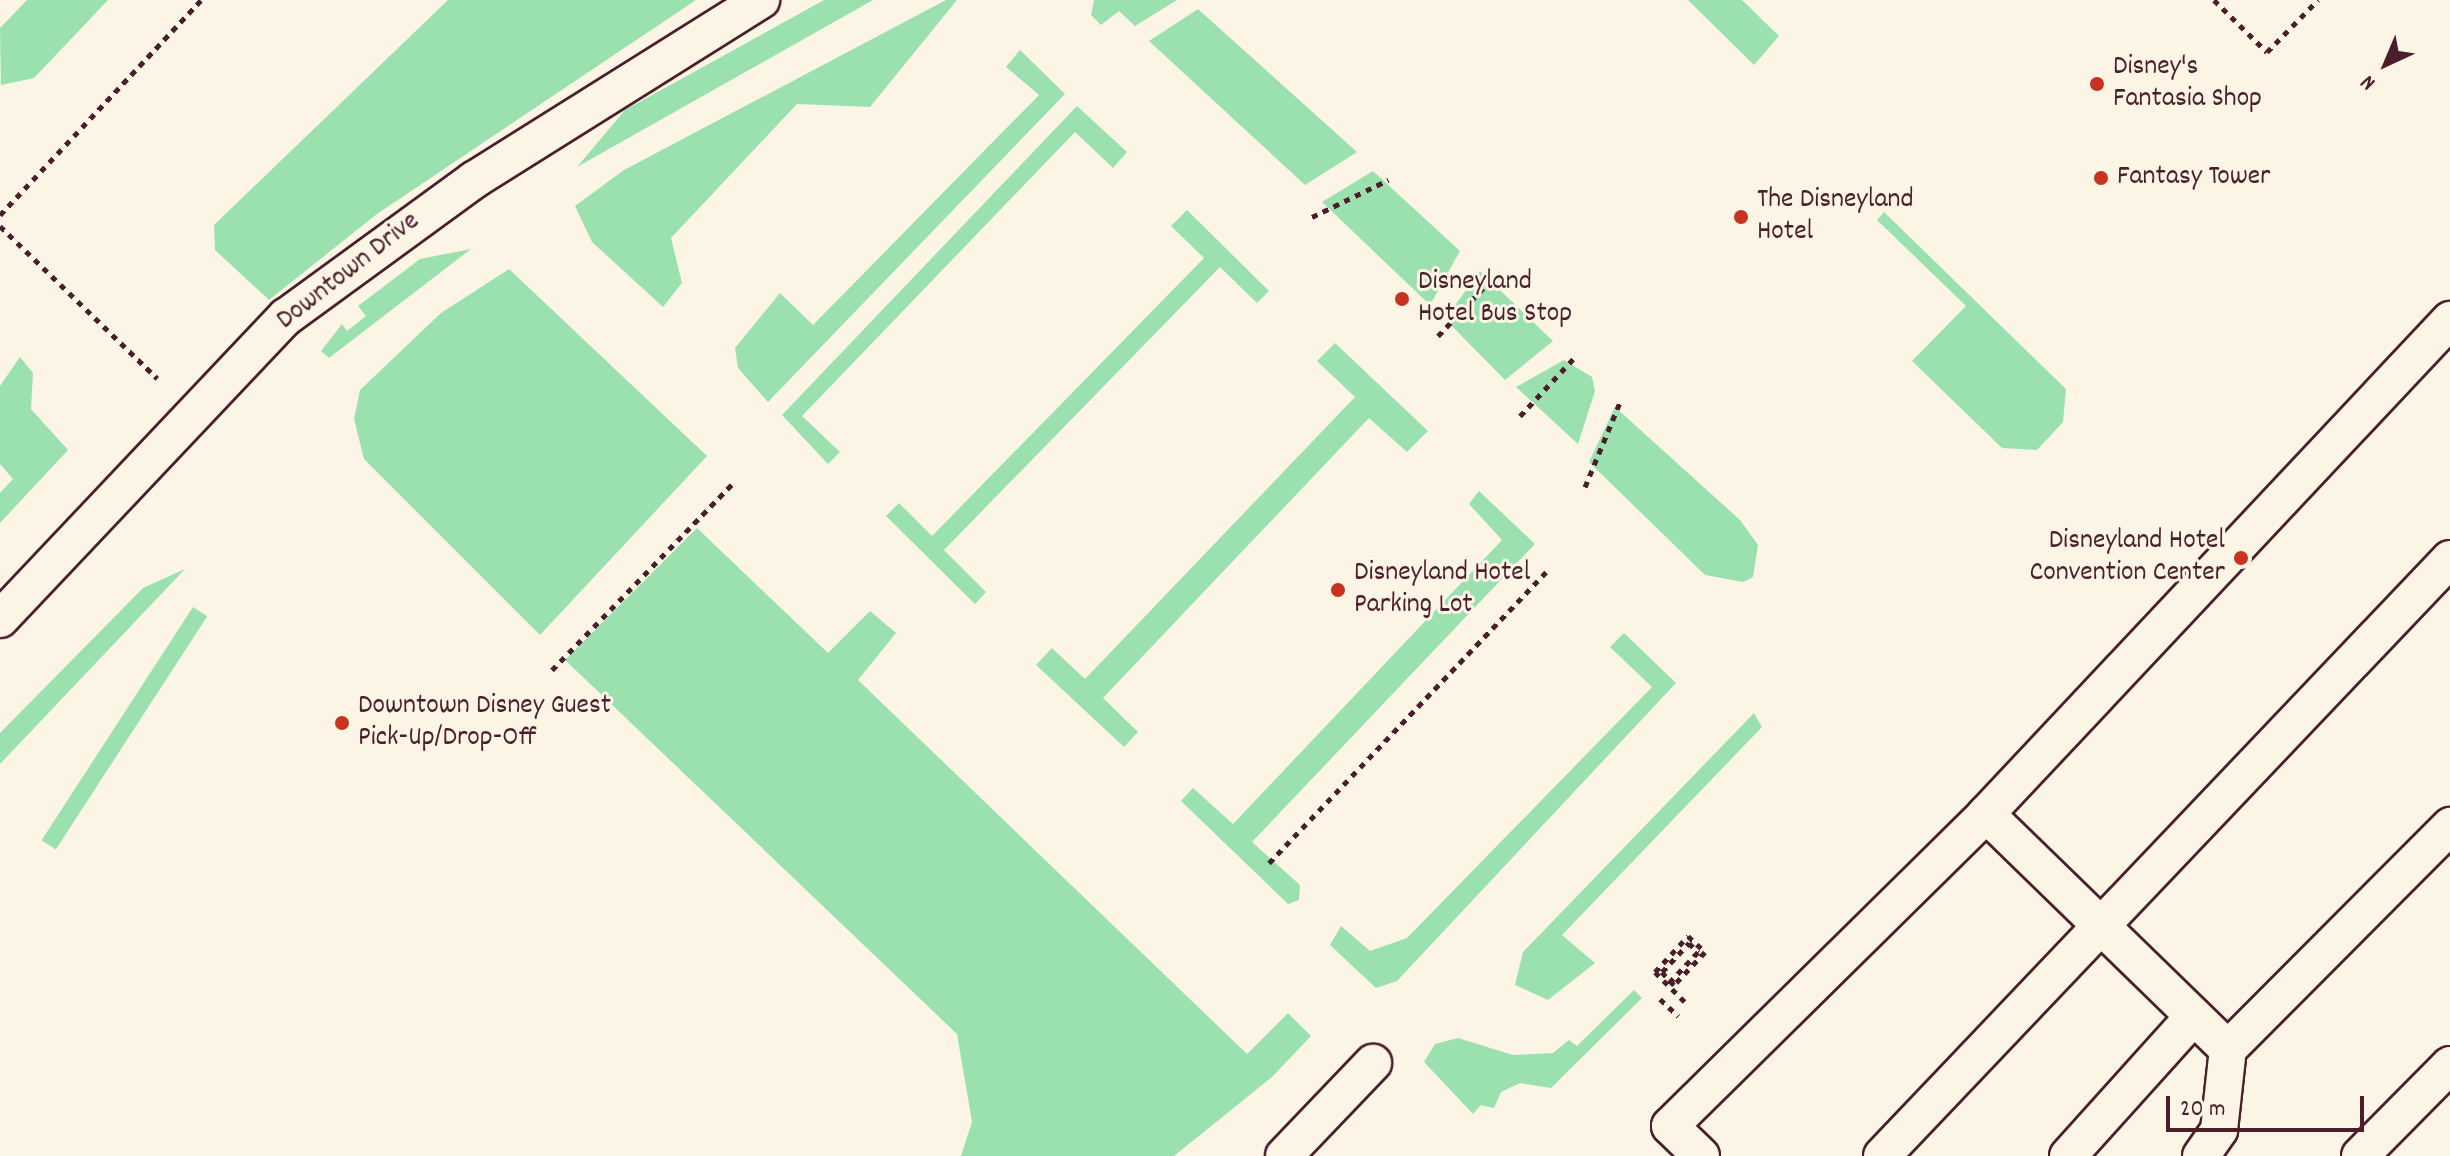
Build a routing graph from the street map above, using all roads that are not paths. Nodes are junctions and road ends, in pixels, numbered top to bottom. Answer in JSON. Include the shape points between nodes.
{"nodes":[{"id":1,"x":761,"y":0,"type":"edge"},
{"id":2,"x":2450,"y":320,"type":"edge"},
{"id":3,"x":2450,"y":559,"type":"edge"},
{"id":4,"x":0,"y":619,"type":"edge"},
{"id":5,"x":1986,"y":814,"type":"junction"},
{"id":6,"x":2450,"y":826,"type":"edge"},
{"id":7,"x":2104,"y":929,"type":"junction"},
{"id":8,"x":2194,"y":1016,"type":"junction"},
{"id":9,"x":2228,"y":1049,"type":"junction"},
{"id":10,"x":1373,"y":1063,"type":"dead end"},
{"id":11,"x":2450,"y":1065,"type":"edge"},
{"id":12,"x":1284,"y":1156,"type":"edge"},
{"id":13,"x":1701,"y":1156,"type":"edge"},
{"id":14,"x":1882,"y":1156,"type":"edge"},
{"id":15,"x":2068,"y":1156,"type":"edge"},
{"id":16,"x":2201,"y":1156,"type":"edge"},
{"id":17,"x":2360,"y":1156,"type":"edge"}],
"edges":[{"from":1,"to":4,"type":"lane","name":"Downtown Drive","via":[[395,234],[286,317]]},
{"from":2,"to":5,"type":"lane"},
{"from":3,"to":7,"type":"lane"},
{"from":5,"to":7,"type":"lane"},
{"from":5,"to":13,"type":"lane","via":[[1670,1126]]},
{"from":6,"to":9,"type":"lane"},
{"from":7,"to":8,"type":"lane"},
{"from":7,"to":14,"type":"lane"},
{"from":8,"to":9,"type":"lane"},
{"from":8,"to":15,"type":"lane"},
{"from":9,"to":16,"type":"lane","via":[[2219,1130]]},
{"from":10,"to":12,"type":"lane"},
{"from":11,"to":17,"type":"lane"}]}
